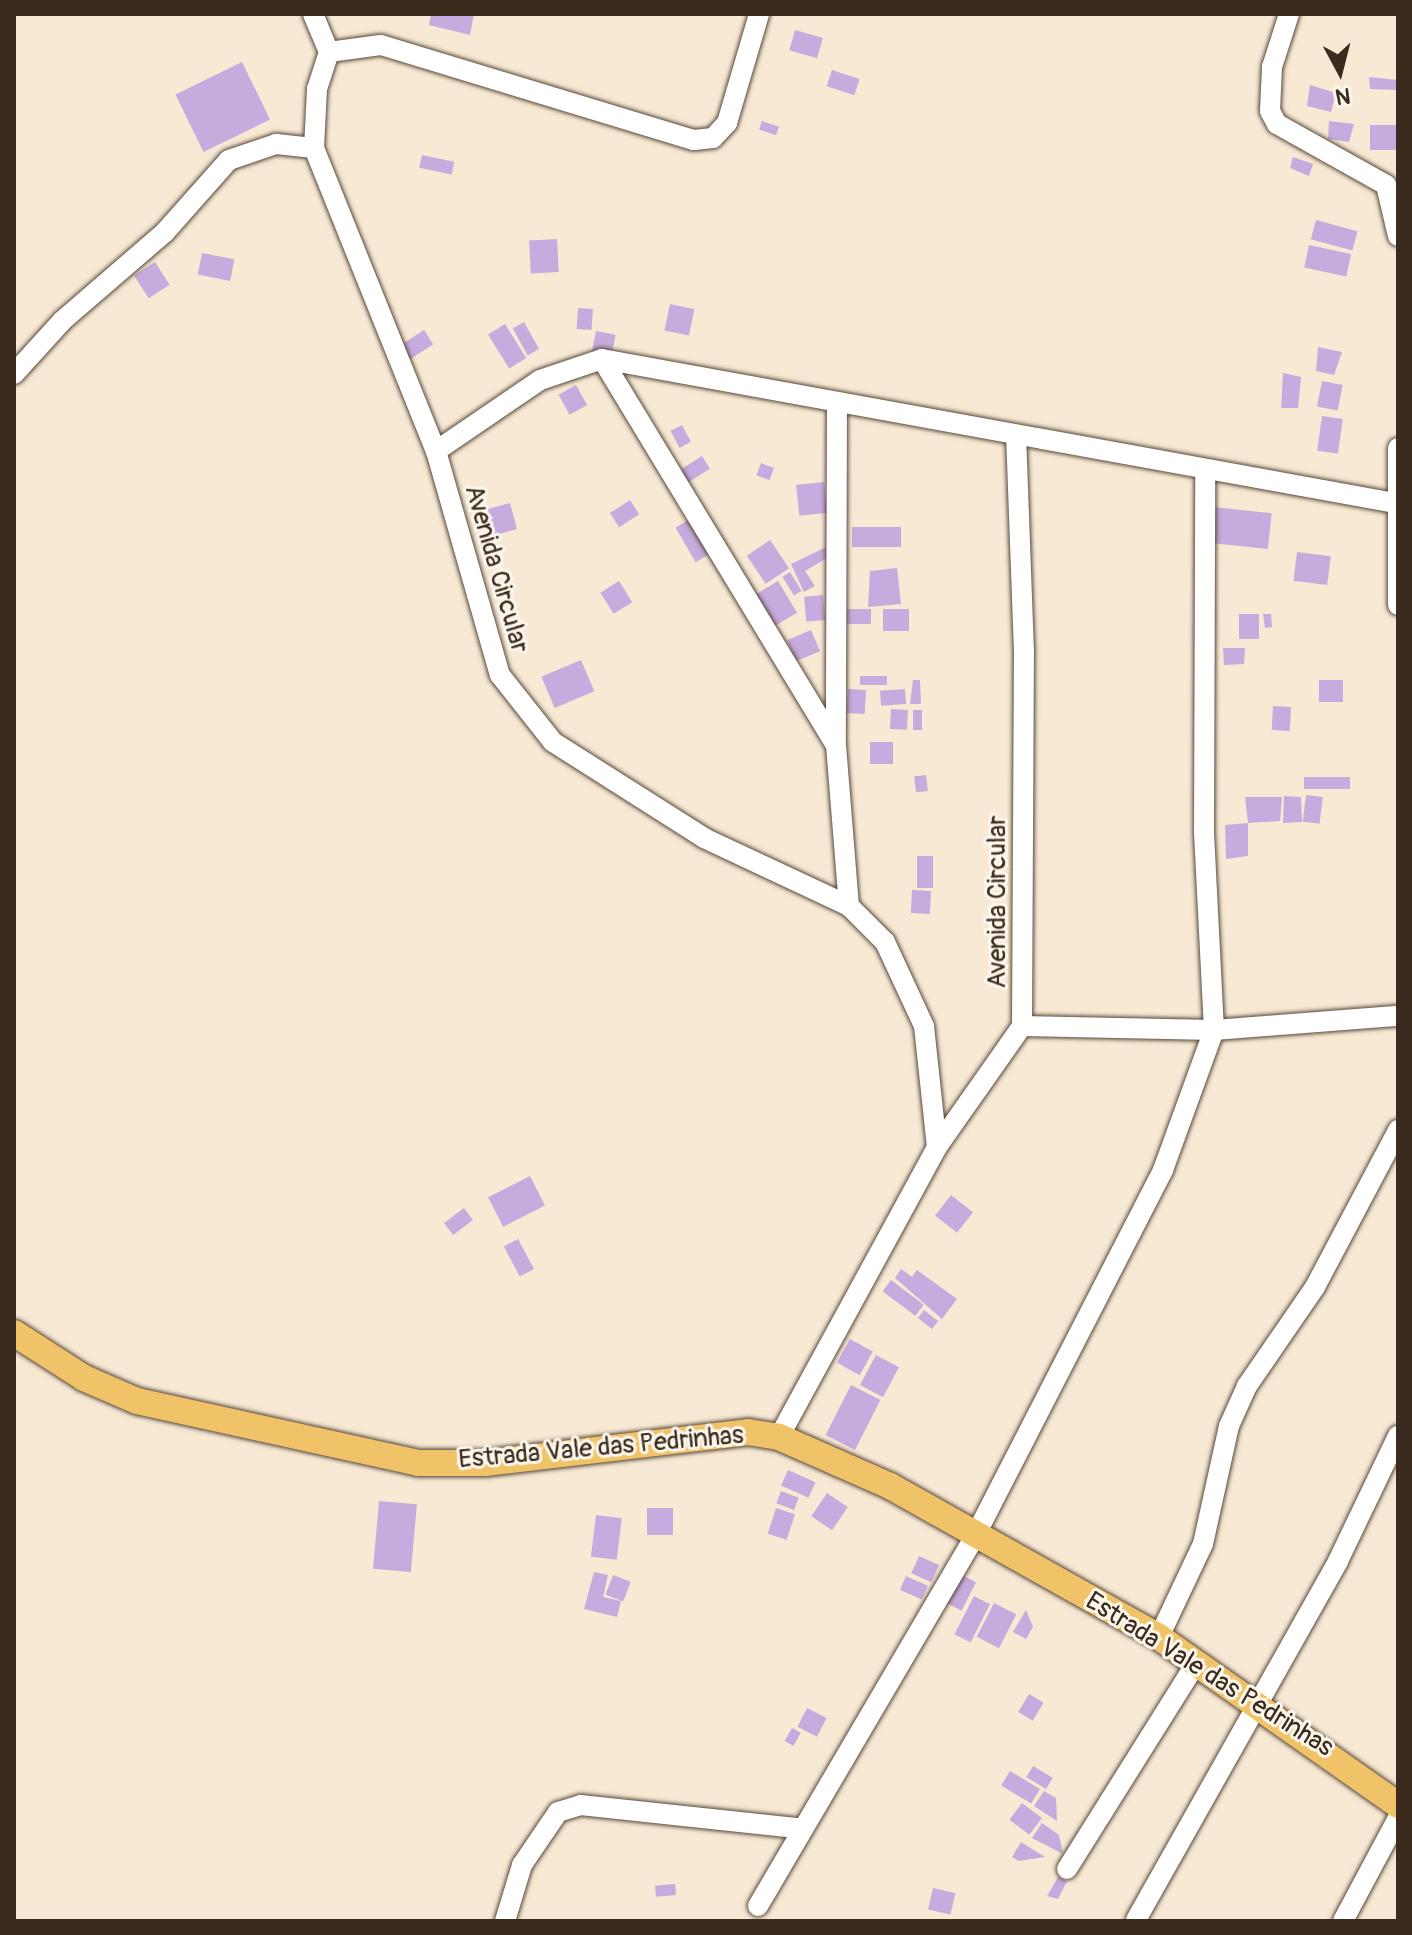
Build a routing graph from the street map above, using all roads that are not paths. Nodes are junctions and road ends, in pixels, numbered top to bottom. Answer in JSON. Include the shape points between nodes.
{"nodes":[{"id":1,"x":313,"y":14,"type":"edge"},
{"id":2,"x":759,"y":14,"type":"edge"},
{"id":3,"x":1289,"y":14,"type":"edge"},
{"id":4,"x":329,"y":52,"type":"junction"},
{"id":5,"x":314,"y":148,"type":"junction"},
{"id":6,"x":1398,"y":236,"type":"edge"},
{"id":7,"x":602,"y":359,"type":"junction"},
{"id":8,"x":14,"y":374,"type":"edge"},
{"id":9,"x":837,"y":405,"type":"junction"},
{"id":10,"x":1016,"y":438,"type":"junction"},
{"id":11,"x":1398,"y":448,"type":"edge"},
{"id":12,"x":436,"y":451,"type":"junction"},
{"id":13,"x":1205,"y":474,"type":"junction"},
{"id":14,"x":1395,"y":503,"type":"junction"},
{"id":15,"x":1398,"y":605,"type":"edge"},
{"id":16,"x":836,"y":745,"type":"junction"},
{"id":17,"x":849,"y":906,"type":"junction"},
{"id":18,"x":1398,"y":1016,"type":"edge"},
{"id":19,"x":1022,"y":1026,"type":"junction"},
{"id":20,"x":1214,"y":1030,"type":"junction"},
{"id":21,"x":1398,"y":1130,"type":"edge"},
{"id":22,"x":937,"y":1147,"type":"junction"},
{"id":23,"x":14,"y":1333,"type":"edge"},
{"id":24,"x":1398,"y":1436,"type":"edge"},
{"id":25,"x":779,"y":1437,"type":"junction"},
{"id":26,"x":974,"y":1538,"type":"junction"},
{"id":27,"x":1159,"y":1637,"type":"junction"},
{"id":28,"x":1197,"y":1662,"type":"junction"},
{"id":29,"x":1261,"y":1704,"type":"junction"},
{"id":30,"x":1398,"y":1805,"type":"edge"},
{"id":31,"x":1398,"y":1818,"type":"edge"},
{"id":32,"x":798,"y":1828,"type":"junction"},
{"id":33,"x":1067,"y":1869,"type":"dead end"},
{"id":34,"x":758,"y":1906,"type":"dead end"},
{"id":35,"x":1136,"y":1920,"type":"edge"},
{"id":36,"x":505,"y":1921,"type":"edge"},
{"id":37,"x":1343,"y":1921,"type":"edge"}],
"edges":[{"from":1,"to":4,"type":"street"},
{"from":2,"to":4,"type":"street","via":[[727,123],[713,138],[694,140],[381,45]]},
{"from":3,"to":6,"type":"street","via":[[1272,67],[1270,111],[1277,124],[1386,185]]},
{"from":4,"to":5,"type":"street","name":"Avenida Circular","via":[[317,89]]},
{"from":5,"to":8,"type":"street","via":[[276,144],[229,160],[165,232],[62,321]]},
{"from":5,"to":12,"type":"street","name":"Avenida Circular"},
{"from":7,"to":9,"type":"street"},
{"from":7,"to":12,"type":"street","via":[[540,380]]},
{"from":7,"to":16,"type":"street"},
{"from":9,"to":10,"type":"street"},
{"from":9,"to":16,"type":"street"},
{"from":10,"to":13,"type":"street"},
{"from":10,"to":19,"type":"street","name":"Avenida Circular","via":[[1024,652]]},
{"from":11,"to":14,"type":"street"},
{"from":12,"to":17,"type":"street","name":"Avenida Circular","via":[[484,631],[519,707],[553,742],[704,838]]},
{"from":13,"to":14,"type":"street"},
{"from":13,"to":20,"type":"street","via":[[1204,830]]},
{"from":14,"to":15,"type":"street"},
{"from":16,"to":17,"type":"street"},
{"from":17,"to":22,"type":"street","name":"Avenida Circular","via":[[885,942],[910,983],[924,1026]]},
{"from":18,"to":20,"type":"street"},
{"from":19,"to":20,"type":"street"},
{"from":19,"to":22,"type":"street","name":"Avenida Circular"},
{"from":20,"to":26,"type":"street","via":[[1163,1170]]},
{"from":21,"to":27,"type":"street","via":[[1315,1287],[1247,1386],[1229,1426],[1203,1544]]},
{"from":22,"to":25,"type":"street","name":"Avenida Circular"},
{"from":23,"to":25,"type":"main road","name":"Estrada Vale das Pedrinhas","via":[[84,1378],[137,1401],[418,1463],[485,1463],[748,1432]]},
{"from":24,"to":29,"type":"street"},
{"from":25,"to":26,"type":"main road","name":"Estrada Vale das Pedrinhas","via":[[890,1486]]},
{"from":26,"to":27,"type":"main road","name":"Estrada Vale das Pedrinhas"},
{"from":26,"to":32,"type":"street"},
{"from":27,"to":28,"type":"main road","name":"Estrada Vale das Pedrinhas"},
{"from":28,"to":29,"type":"main road","name":"Estrada Vale das Pedrinhas"},
{"from":28,"to":33,"type":"street"},
{"from":29,"to":30,"type":"main road","name":"Estrada Vale das Pedrinhas"},
{"from":29,"to":35,"type":"street"},
{"from":31,"to":37,"type":"street"},
{"from":32,"to":34,"type":"street"},
{"from":32,"to":36,"type":"street","via":[[581,1805],[558,1812],[522,1865]]}]}
